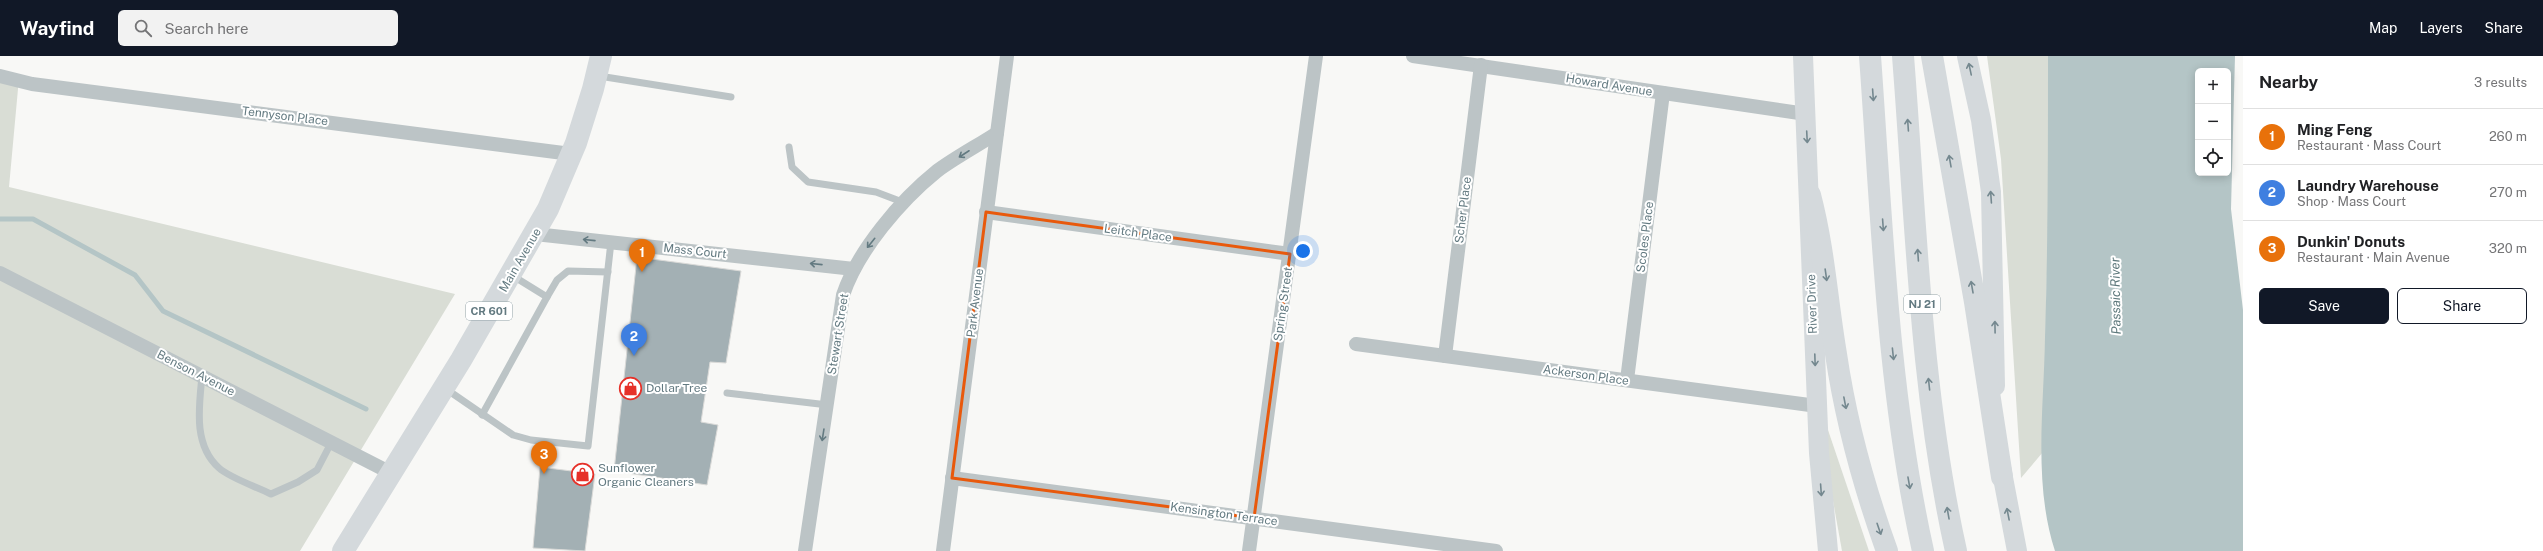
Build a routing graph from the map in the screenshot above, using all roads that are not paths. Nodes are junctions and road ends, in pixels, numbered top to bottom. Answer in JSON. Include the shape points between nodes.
{"nodes":[{"id":1,"x":1007,"y":56,"type":"edge"},
{"id":2,"x":1316,"y":56,"type":"edge"},
{"id":3,"x":1413,"y":56,"type":"edge"},
{"id":4,"x":1803,"y":56,"type":"edge"},
{"id":5,"x":1870,"y":56,"type":"edge"},
{"id":6,"x":1903,"y":56,"type":"edge"},
{"id":7,"x":1932,"y":56,"type":"edge"},
{"id":8,"x":1968,"y":56,"type":"edge"},
{"id":9,"x":1481,"y":65,"type":"junction"},
{"id":10,"x":599,"y":66,"type":"edge"},
{"id":11,"x":0,"y":76,"type":"edge"},
{"id":12,"x":1663,"y":93,"type":"junction"},
{"id":13,"x":731,"y":97,"type":"dead end"},
{"id":14,"x":1806,"y":114,"type":"junction"},
{"id":15,"x":997,"y":133,"type":"junction"},
{"id":16,"x":789,"y":147,"type":"dead end"},
{"id":17,"x":571,"y":154,"type":"junction"},
{"id":18,"x":1810,"y":196,"type":"junction"},
{"id":19,"x":905,"y":203,"type":"junction"},
{"id":20,"x":986,"y":212,"type":"junction"},
{"id":21,"x":535,"y":234,"type":"junction"},
{"id":22,"x":611,"y":242,"type":"junction"},
{"id":23,"x":1290,"y":254,"type":"junction"},
{"id":24,"x":854,"y":269,"type":"junction"},
{"id":25,"x":608,"y":272,"type":"junction"},
{"id":26,"x":0,"y":273,"type":"edge"},
{"id":27,"x":511,"y":275,"type":"junction"},
{"id":28,"x":547,"y":297,"type":"junction"},
{"id":29,"x":1356,"y":344,"type":"dead end"},
{"id":30,"x":1445,"y":356,"type":"junction"},
{"id":31,"x":202,"y":376,"type":"junction"},
{"id":32,"x":1627,"y":380,"type":"junction"},
{"id":33,"x":444,"y":388,"type":"junction"},
{"id":34,"x":727,"y":393,"type":"dead end"},
{"id":35,"x":828,"y":405,"type":"junction"},
{"id":36,"x":1816,"y":406,"type":"junction"},
{"id":37,"x":482,"y":415,"type":"junction"},
{"id":38,"x":331,"y":443,"type":"junction"},
{"id":39,"x":391,"y":473,"type":"junction"},
{"id":40,"x":952,"y":478,"type":"junction"},
{"id":41,"x":2002,"y":478,"type":"junction"},
{"id":42,"x":1254,"y":518,"type":"junction"},
{"id":43,"x":344,"y":551,"type":"edge"},
{"id":44,"x":805,"y":551,"type":"edge"},
{"id":45,"x":943,"y":551,"type":"edge"},
{"id":46,"x":1249,"y":551,"type":"edge"},
{"id":47,"x":1496,"y":551,"type":"edge"},
{"id":48,"x":1828,"y":551,"type":"edge"},
{"id":49,"x":1887,"y":551,"type":"edge"},
{"id":50,"x":1922,"y":551,"type":"edge"},
{"id":51,"x":1956,"y":551,"type":"edge"},
{"id":52,"x":2016,"y":551,"type":"edge"}],
"edges":[{"from":1,"to":15,"type":"street","name":"Park Avenue"},
{"from":2,"to":23,"type":"street","name":"Spring Street"},
{"from":3,"to":9,"type":"street","name":"Howard Avenue"},
{"from":4,"to":14,"type":"main road","name":"River Drive"},
{"from":5,"to":50,"type":"main road","number":"NJ 21","one_way":true,"via":[[1892,346],[1906,468]]},
{"from":51,"to":6,"type":"main road","number":"NJ 21","one_way":true,"via":[[1931,404]]},
{"from":41,"to":7,"type":"main road","one_way":true,"via":[[1975,302]]},
{"from":41,"to":8,"type":"main road","one_way":true,"via":[[1995,403],[1991,192],[1981,120]]},
{"from":9,"to":12,"type":"street","name":"Howard Avenue"},
{"from":9,"to":30,"type":"street","name":"Scher Place"},
{"from":10,"to":13,"type":"lane"},
{"from":10,"to":17,"type":"main road","name":"Main Avenue","number":"CR 601"},
{"from":11,"to":17,"type":"street","name":"Tennyson Place","via":[[32,84]]},
{"from":12,"to":14,"type":"street","name":"Howard Avenue"},
{"from":12,"to":32,"type":"street","name":"Scoles Place"},
{"from":14,"to":18,"type":"main road","name":"River Drive","one_way":true},
{"from":15,"to":19,"type":"street","name":"Stewart Street","one_way":true,"via":[[938,171]]},
{"from":15,"to":20,"type":"street","name":"Park Avenue"},
{"from":16,"to":19,"type":"lane","via":[[792,167],[808,182],[876,192]]},
{"from":17,"to":21,"type":"main road","name":"Main Avenue","number":"CR 601"},
{"from":18,"to":36,"type":"main road","name":"River Drive","one_way":true},
{"from":18,"to":49,"type":"main road","one_way":true,"via":[[1823,253],[1835,348],[1849,423],[1867,492]]},
{"from":19,"to":24,"type":"street","name":"Stewart Street","one_way":true,"via":[[866,249]]},
{"from":20,"to":23,"type":"street","name":"Leitch Place"},
{"from":20,"to":40,"type":"street","name":"Park Avenue"},
{"from":22,"to":21,"type":"street","name":"Mass Court","one_way":true},
{"from":21,"to":27,"type":"main road","name":"Main Avenue","number":"CR 601"},
{"from":24,"to":22,"type":"street","name":"Mass Court","one_way":true},
{"from":22,"to":25,"type":"lane"},
{"from":23,"to":42,"type":"street","name":"Spring Street"},
{"from":24,"to":35,"type":"street","name":"Stewart Street","via":[[844,295]]},
{"from":25,"to":28,"type":"lane","via":[[568,271],[557,280]]},
{"from":25,"to":37,"type":"lane","via":[[588,446],[531,440],[513,435]]},
{"from":26,"to":31,"type":"street","name":"Benson Avenue"},
{"from":27,"to":28,"type":"lane"},
{"from":27,"to":33,"type":"main road","name":"Main Avenue","number":"CR 601"},
{"from":28,"to":37,"type":"lane"},
{"from":29,"to":30,"type":"street","name":"Ackerson Place"},
{"from":30,"to":32,"type":"street","name":"Ackerson Place"},
{"from":31,"to":38,"type":"street","name":"Benson Avenue"},
{"from":31,"to":38,"type":"lane","via":[[198,420],[207,454],[220,469],[271,494],[317,470]]},
{"from":32,"to":36,"type":"street","name":"Ackerson Place"},
{"from":33,"to":37,"type":"lane"},
{"from":33,"to":39,"type":"main road","name":"Main Avenue","number":"CR 601"},
{"from":34,"to":35,"type":"lane"},
{"from":35,"to":44,"type":"street","name":"Stewart Street","one_way":true},
{"from":36,"to":48,"type":"main road","name":"River Drive","one_way":true},
{"from":38,"to":39,"type":"street","name":"Benson Avenue"},
{"from":39,"to":43,"type":"main road","name":"Main Avenue","number":"CR 601"},
{"from":40,"to":42,"type":"street","name":"Kensington Terrace"},
{"from":40,"to":45,"type":"street","name":"Park Avenue"},
{"from":52,"to":41,"type":"main road","one_way":true},
{"from":42,"to":46,"type":"street","name":"Spring Street"},
{"from":42,"to":47,"type":"street","name":"Kensington Terrace"}]}
